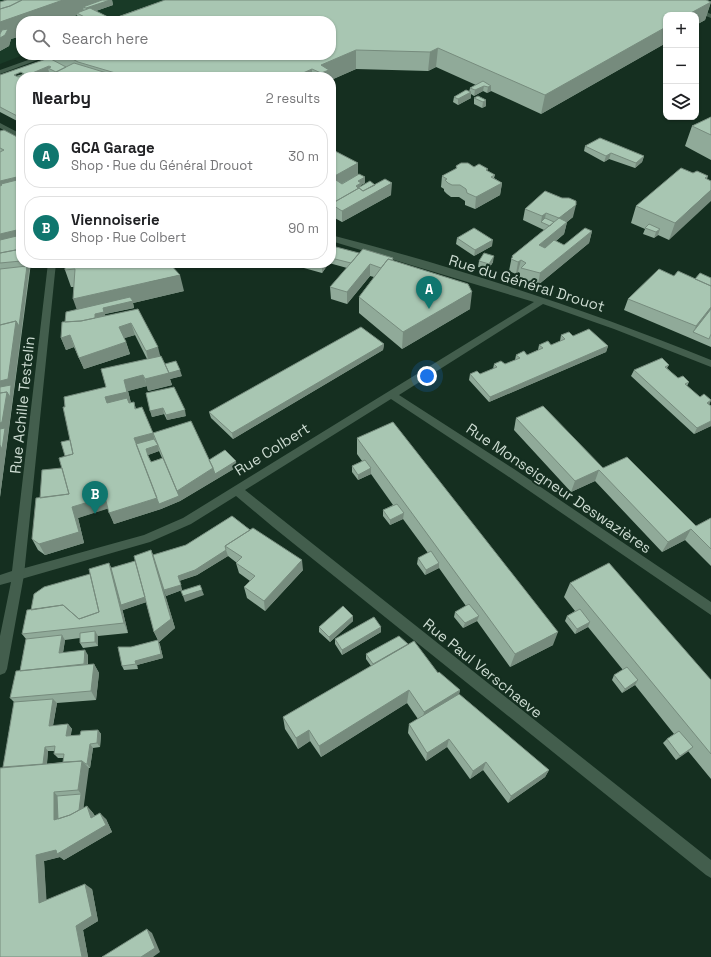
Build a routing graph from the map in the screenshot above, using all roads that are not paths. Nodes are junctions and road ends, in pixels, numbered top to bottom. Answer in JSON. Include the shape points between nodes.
{"nodes":[{"id":1,"x":669,"y":0,"type":"edge"},
{"id":2,"x":711,"y":16,"type":"edge"},
{"id":3,"x":34,"y":60,"type":"edge"},
{"id":4,"x":0,"y":72,"type":"edge"},
{"id":5,"x":0,"y":125,"type":"edge"},
{"id":6,"x":16,"y":134,"type":"edge"},
{"id":7,"x":336,"y":239,"type":"edge"},
{"id":8,"x":51,"y":268,"type":"edge"},
{"id":9,"x":542,"y":301,"type":"junction"},
{"id":10,"x":711,"y":364,"type":"edge"},
{"id":11,"x":390,"y":394,"type":"junction"},
{"id":12,"x":237,"y":490,"type":"junction"},
{"id":13,"x":18,"y":576,"type":"junction"},
{"id":14,"x":0,"y":580,"type":"edge"},
{"id":15,"x":711,"y":609,"type":"edge"},
{"id":16,"x":0,"y":668,"type":"edge"},
{"id":17,"x":711,"y":870,"type":"edge"}],
"edges":[{"from":1,"to":2,"type":"street"},
{"from":3,"to":4,"type":"street"},
{"from":5,"to":6,"type":"street"},
{"from":7,"to":9,"type":"street","name":"Rue du Général Drouot"},
{"from":8,"to":13,"type":"street","name":"Rue Achille Testelin"},
{"from":9,"to":10,"type":"street","name":"Rue du Général Drouot","via":[[638,333]]},
{"from":9,"to":11,"type":"street","name":"Rue Colbert"},
{"from":11,"to":12,"type":"street","name":"Rue Colbert"},
{"from":11,"to":15,"type":"street","name":"Rue Monseigneur Deswazières"},
{"from":12,"to":13,"type":"street","name":"Rue Colbert","via":[[167,531]]},
{"from":12,"to":17,"type":"street","name":"Rue Paul Verschaeve"},
{"from":13,"to":14,"type":"street","name":"Rue Colbert"},
{"from":13,"to":16,"type":"street","name":"Rue Achille Testelin"}]}
